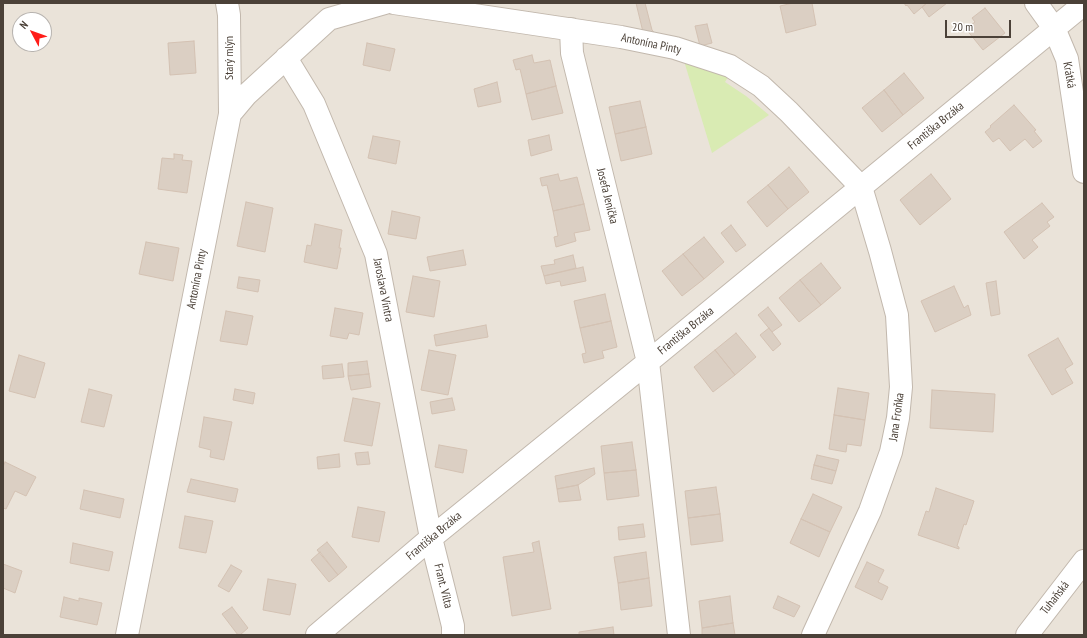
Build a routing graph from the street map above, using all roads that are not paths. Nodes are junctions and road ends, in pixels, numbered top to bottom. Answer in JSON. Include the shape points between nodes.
{"nodes":[{"id":1,"x":227,"y":3,"type":"edge"},
{"id":2,"x":385,"y":3,"type":"edge"},
{"id":3,"x":394,"y":3,"type":"edge"},
{"id":4,"x":1036,"y":3,"type":"edge"},
{"id":5,"x":1084,"y":4,"type":"edge"},
{"id":6,"x":1054,"y":28,"type":"junction"},
{"id":7,"x":570,"y":29,"type":"junction"},
{"id":8,"x":286,"y":58,"type":"junction"},
{"id":9,"x":230,"y":114,"type":"junction"},
{"id":10,"x":1084,"y":172,"type":"edge"},
{"id":11,"x":861,"y":187,"type":"junction"},
{"id":12,"x":648,"y":362,"type":"junction"},
{"id":13,"x":431,"y":538,"type":"junction"},
{"id":14,"x":1084,"y":561,"type":"edge"},
{"id":15,"x":128,"y":635,"type":"edge"},
{"id":16,"x":317,"y":635,"type":"edge"},
{"id":17,"x":453,"y":635,"type":"edge"},
{"id":18,"x":679,"y":635,"type":"edge"},
{"id":19,"x":813,"y":635,"type":"edge"},
{"id":20,"x":1027,"y":635,"type":"edge"}],
"edges":[{"from":1,"to":9,"type":"street","name":"Starý mlýn"},
{"from":2,"to":8,"type":"street","name":"Antonína Pinty","via":[[329,19]]},
{"from":3,"to":7,"type":"street","name":"Antonína Pinty"},
{"from":4,"to":6,"type":"street"},
{"from":5,"to":6,"type":"street","name":"Františka Brzáka"},
{"from":6,"to":10,"type":"street","name":"Krátká","via":[[1067,59]]},
{"from":6,"to":11,"type":"street","name":"Františka Brzáka"},
{"from":7,"to":11,"type":"street","name":"Antonína Pinty","via":[[676,48],[730,66],[761,86]]},
{"from":7,"to":12,"type":"street","name":"Josefa Jeníčka","via":[[572,53]]},
{"from":8,"to":9,"type":"street","name":"Antonína Pinty","via":[[246,95]]},
{"from":8,"to":13,"type":"street","name":"Jaroslava Vintra","via":[[314,104],[376,254]]},
{"from":9,"to":15,"type":"street","name":"Antonína Pinty"},
{"from":11,"to":12,"type":"street","name":"Františka Brzáka"},
{"from":11,"to":19,"type":"street","name":"Jana Froňka","via":[[897,315],[901,387],[898,418],[891,452],[870,511]]},
{"from":12,"to":13,"type":"street","name":"Františka Brzáka"},
{"from":12,"to":18,"type":"street"},
{"from":13,"to":16,"type":"street","name":"Františka Brzáka"},
{"from":13,"to":17,"type":"street","name":"Frant. Vilta"},
{"from":14,"to":20,"type":"street","name":"Tuhaňská"}]}
